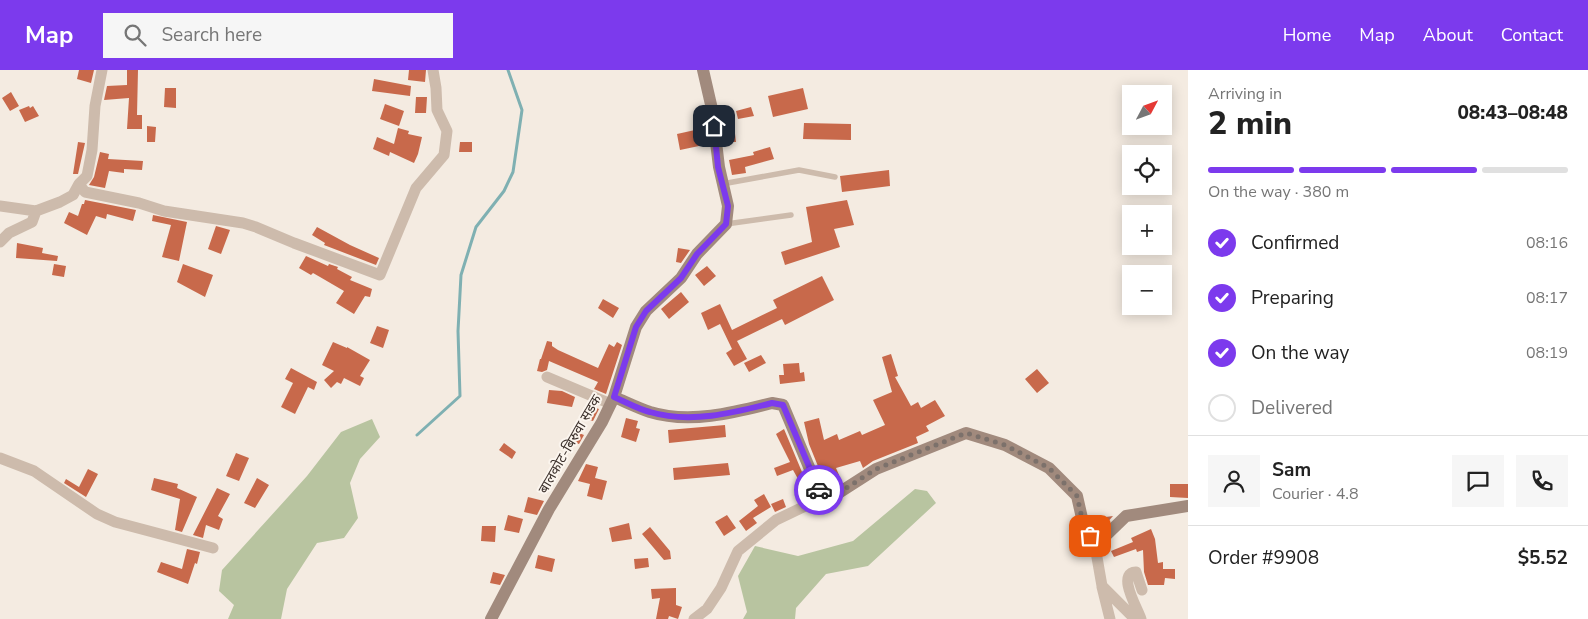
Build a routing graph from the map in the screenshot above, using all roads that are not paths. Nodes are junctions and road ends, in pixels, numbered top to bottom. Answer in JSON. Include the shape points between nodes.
{"nodes":[{"id":1,"x":102,"y":70,"type":"edge"},
{"id":2,"x":433,"y":70,"type":"edge"},
{"id":3,"x":703,"y":70,"type":"edge"},
{"id":4,"x":835,"y":177,"type":"dead end"},
{"id":5,"x":79,"y":184,"type":"junction"},
{"id":6,"x":722,"y":184,"type":"junction"},
{"id":7,"x":0,"y":206,"type":"edge"},
{"id":8,"x":36,"y":211,"type":"junction"},
{"id":9,"x":791,"y":215,"type":"dead end"},
{"id":10,"x":726,"y":224,"type":"junction"},
{"id":11,"x":0,"y":242,"type":"edge"},
{"id":12,"x":547,"y":377,"type":"dead end"},
{"id":13,"x":613,"y":401,"type":"junction"},
{"id":14,"x":0,"y":458,"type":"edge"},
{"id":15,"x":822,"y":498,"type":"junction"},
{"id":16,"x":1188,"y":506,"type":"edge"},
{"id":17,"x":1095,"y":546,"type":"junction"},
{"id":18,"x":213,"y":548,"type":"dead end"},
{"id":19,"x":1102,"y":586,"type":"junction"},
{"id":20,"x":1142,"y":590,"type":"dead end"},
{"id":21,"x":491,"y":619,"type":"edge"},
{"id":22,"x":694,"y":619,"type":"edge"},
{"id":23,"x":1110,"y":619,"type":"edge"},
{"id":24,"x":1135,"y":619,"type":"edge"},
{"id":25,"x":1141,"y":619,"type":"edge"}],
"edges":[{"from":1,"to":5,"type":"street","via":[[94,106],[87,176]]},
{"from":2,"to":5,"type":"street","via":[[437,110],[447,132],[444,155],[416,188],[380,275],[243,223],[164,211],[85,192]]},
{"from":3,"to":6,"type":"street"},
{"from":4,"to":6,"type":"lane","via":[[799,170]]},
{"from":5,"to":8,"type":"street","via":[[73,195]]},
{"from":6,"to":10,"type":"street","via":[[728,206]]},
{"from":7,"to":8,"type":"street"},
{"from":8,"to":11,"type":"street","via":[[32,222],[9,233]]},
{"from":9,"to":10,"type":"lane"},
{"from":10,"to":13,"type":"street","name":"बालकोट-बिरुवा सडक","via":[[697,254],[681,278],[642,316]]},
{"from":12,"to":13,"type":"street"},
{"from":13,"to":15,"type":"street","via":[[678,418],[698,418],[772,403],[783,405]]},
{"from":13,"to":21,"type":"street","name":"बालकोट-बिरुवा सडक","via":[[549,509]]},
{"from":14,"to":18,"type":"street","via":[[34,471],[97,514],[115,522]]},
{"from":15,"to":17,"type":"street","via":[[837,494],[876,469],[966,433],[1005,445],[1049,468],[1077,496],[1084,527]]},
{"from":15,"to":22,"type":"street","via":[[776,520],[738,551],[722,588],[707,609]]},
{"from":16,"to":17,"type":"street","via":[[1126,516]]},
{"from":17,"to":19,"type":"street"},
{"from":19,"to":23,"type":"street"},
{"from":19,"to":24,"type":"street"},
{"from":20,"to":25,"type":"street","via":[[1136,572],[1128,574],[1129,593]]}]}
